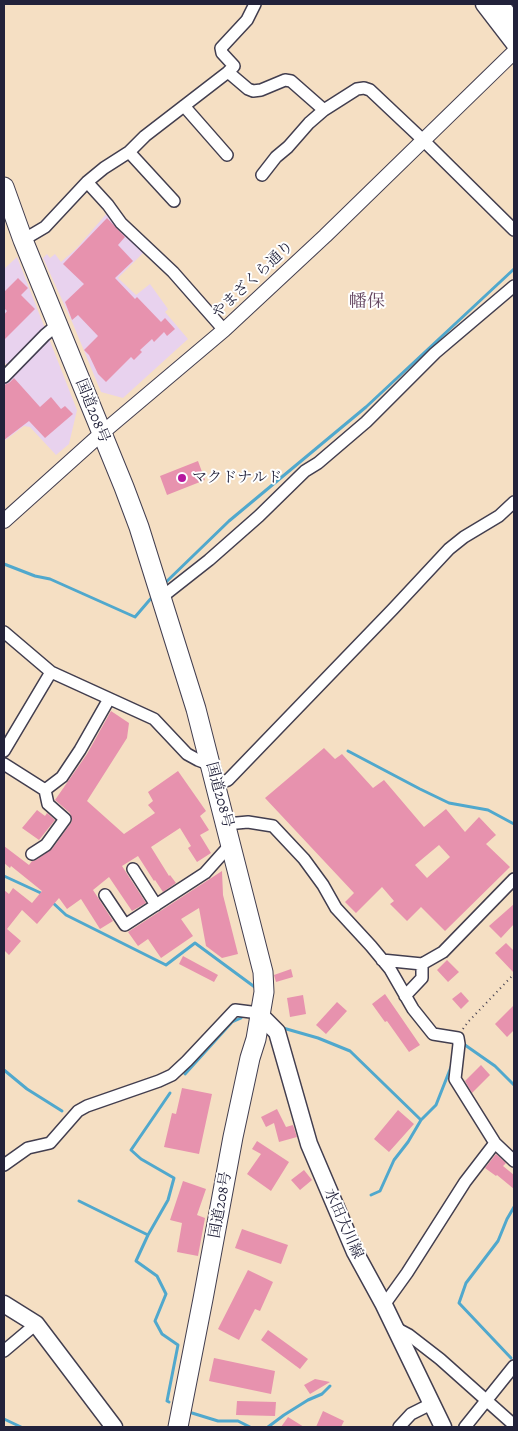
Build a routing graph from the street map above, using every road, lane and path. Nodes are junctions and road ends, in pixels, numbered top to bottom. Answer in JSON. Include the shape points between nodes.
{"nodes":[{"id":1,"x":256,"y":4,"type":"edge"},
{"id":2,"x":484,"y":4,"type":"edge"},
{"id":3,"x":497,"y":4,"type":"edge"},
{"id":4,"x":502,"y":4,"type":"edge"},
{"id":5,"x":514,"y":19,"type":"edge"},
{"id":6,"x":514,"y":26,"type":"edge"},
{"id":7,"x":514,"y":43,"type":"edge"},
{"id":8,"x":514,"y":52,"type":"edge"},
{"id":9,"x":228,"y":72,"type":"junction"},
{"id":10,"x":184,"y":106,"type":"junction"},
{"id":11,"x":324,"y":110,"type":"junction"},
{"id":12,"x":423,"y":140,"type":"junction"},
{"id":13,"x":129,"y":152,"type":"junction"},
{"id":14,"x":227,"y":155,"type":"dead end"},
{"id":15,"x":262,"y":175,"type":"dead end"},
{"id":16,"x":87,"y":182,"type":"junction"},
{"id":17,"x":4,"y":187,"type":"edge"},
{"id":18,"x":174,"y":201,"type":"dead end"},
{"id":19,"x":8,"y":212,"type":"edge"},
{"id":20,"x":514,"y":230,"type":"edge"},
{"id":21,"x":22,"y":240,"type":"junction"},
{"id":22,"x":514,"y":286,"type":"edge"},
{"id":23,"x":57,"y":325,"type":"junction"},
{"id":24,"x":224,"y":330,"type":"junction"},
{"id":25,"x":4,"y":377,"type":"edge"},
{"id":26,"x":102,"y":434,"type":"junction"},
{"id":27,"x":514,"y":502,"type":"edge"},
{"id":28,"x":4,"y":521,"type":"edge"},
{"id":29,"x":159,"y":590,"type":"junction"},
{"id":30,"x":4,"y":632,"type":"edge"},
{"id":31,"x":50,"y":672,"type":"junction"},
{"id":32,"x":109,"y":699,"type":"junction"},
{"id":33,"x":4,"y":751,"type":"edge"},
{"id":34,"x":4,"y":764,"type":"edge"},
{"id":35,"x":211,"y":765,"type":"junction"},
{"id":36,"x":216,"y":784,"type":"junction"},
{"id":37,"x":45,"y":790,"type":"junction"},
{"id":38,"x":226,"y":824,"type":"junction"},
{"id":39,"x":231,"y":844,"type":"junction"},
{"id":40,"x":32,"y":854,"type":"dead end"},
{"id":41,"x":133,"y":869,"type":"dead end"},
{"id":42,"x":514,"y":879,"type":"edge"},
{"id":43,"x":105,"y":895,"type":"dead end"},
{"id":44,"x":156,"y":905,"type":"junction"},
{"id":45,"x":382,"y":960,"type":"junction"},
{"id":46,"x":422,"y":964,"type":"junction"},
{"id":47,"x":514,"y":974,"type":"edge"},
{"id":48,"x":405,"y":996,"type":"junction"},
{"id":49,"x":260,"y":1015,"type":"junction"},
{"id":50,"x":458,"y":1038,"type":"junction"},
{"id":51,"x":495,"y":1143,"type":"junction"},
{"id":52,"x":514,"y":1160,"type":"edge"},
{"id":53,"x":4,"y":1165,"type":"edge"},
{"id":54,"x":4,"y":1304,"type":"edge"},
{"id":55,"x":384,"y":1306,"type":"junction"},
{"id":56,"x":36,"y":1324,"type":"junction"},
{"id":57,"x":394,"y":1327,"type":"junction"},
{"id":58,"x":4,"y":1351,"type":"edge"},
{"id":59,"x":514,"y":1366,"type":"edge"},
{"id":60,"x":486,"y":1401,"type":"junction"},
{"id":61,"x":431,"y":1404,"type":"junction"},
{"id":62,"x":514,"y":1425,"type":"edge"},
{"id":63,"x":114,"y":1427,"type":"edge"},
{"id":64,"x":178,"y":1427,"type":"edge"},
{"id":65,"x":399,"y":1427,"type":"edge"},
{"id":66,"x":443,"y":1427,"type":"edge"},
{"id":67,"x":465,"y":1427,"type":"edge"}],
"edges":[{"from":1,"to":9,"type":"street","via":[[247,20],[220,48],[234,66]]},
{"from":2,"to":7,"type":"main road"},
{"from":3,"to":6,"type":"highway"},
{"from":4,"to":5,"type":"highway"},
{"from":8,"to":12,"type":"street","name":"やまざくら通り"},
{"from":9,"to":10,"type":"street"},
{"from":9,"to":11,"type":"street","via":[[253,91],[285,80],[292,81]]},
{"from":10,"to":13,"type":"street"},
{"from":10,"to":14,"type":"street"},
{"from":11,"to":12,"type":"street","via":[[364,88]]},
{"from":11,"to":15,"type":"street","via":[[308,123]]},
{"from":12,"to":20,"type":"street"},
{"from":12,"to":24,"type":"street","name":"やまざくら通り"},
{"from":13,"to":16,"type":"street"},
{"from":13,"to":18,"type":"street"},
{"from":16,"to":21,"type":"street","via":[[45,227]]},
{"from":16,"to":24,"type":"street","via":[[121,223],[173,272]]},
{"from":17,"to":19,"type":"highway","name":"国道208号"},
{"from":19,"to":21,"type":"highway","name":"国道208号"},
{"from":21,"to":23,"type":"highway","name":"国道208号"},
{"from":22,"to":29,"type":"street","via":[[209,560]]},
{"from":23,"to":25,"type":"street"},
{"from":23,"to":26,"type":"highway","name":"国道208号"},
{"from":24,"to":26,"type":"street","name":"やまざくら通り"},
{"from":26,"to":28,"type":"street","name":"やまざくら通り"},
{"from":26,"to":29,"type":"highway","name":"国道208号"},
{"from":27,"to":36,"type":"street","via":[[499,516],[449,549],[228,780]]},
{"from":29,"to":35,"type":"highway","name":"国道208号"},
{"from":30,"to":31,"type":"street"},
{"from":31,"to":32,"type":"street"},
{"from":31,"to":33,"type":"street"},
{"from":32,"to":35,"type":"street","via":[[154,719],[187,754]]},
{"from":32,"to":37,"type":"street","via":[[62,777]]},
{"from":34,"to":37,"type":"street"},
{"from":35,"to":36,"type":"highway","name":"国道208号"},
{"from":36,"to":38,"type":"highway","name":"国道208号"},
{"from":37,"to":40,"type":"street","via":[[48,804],[64,819],[46,844]]},
{"from":38,"to":39,"type":"highway","name":"国道208号"},
{"from":38,"to":45,"type":"street","via":[[248,822],[273,826],[304,859],[336,908]]},
{"from":39,"to":44,"type":"street","via":[[205,873]]},
{"from":39,"to":49,"type":"highway","name":"国道208号","via":[[263,972]]},
{"from":41,"to":44,"type":"street"},
{"from":42,"to":46,"type":"street","via":[[442,952]]},
{"from":43,"to":44,"type":"street","via":[[125,925]]},
{"from":45,"to":46,"type":"street"},
{"from":45,"to":48,"type":"street"},
{"from":46,"to":48,"type":"street","via":[[422,978]]},
{"from":47,"to":50,"type":"path","via":[[468,1022]]},
{"from":48,"to":50,"type":"street","via":[[433,1034]]},
{"from":49,"to":53,"type":"street","via":[[235,1010],[172,1074],[78,1111],[50,1143],[28,1148]]},
{"from":49,"to":55,"type":"main road","name":"水田大川線","via":[[277,1032],[309,1144],[355,1252]]},
{"from":49,"to":64,"type":"highway","name":"国道208号","via":[[233,1137]]},
{"from":50,"to":51,"type":"street","via":[[455,1079]]},
{"from":51,"to":52,"type":"street"},
{"from":51,"to":55,"type":"street","via":[[465,1182]]},
{"from":54,"to":56,"type":"main road"},
{"from":55,"to":57,"type":"main road","name":"水田大川線"},
{"from":56,"to":58,"type":"street"},
{"from":56,"to":63,"type":"main road"},
{"from":57,"to":60,"type":"street","via":[[409,1334]]},
{"from":57,"to":61,"type":"main road","name":"水田大川線"},
{"from":59,"to":60,"type":"street"},
{"from":60,"to":62,"type":"street"},
{"from":60,"to":67,"type":"street"},
{"from":61,"to":65,"type":"street","via":[[412,1414]]},
{"from":61,"to":66,"type":"main road","name":"水田大川線"}]}
